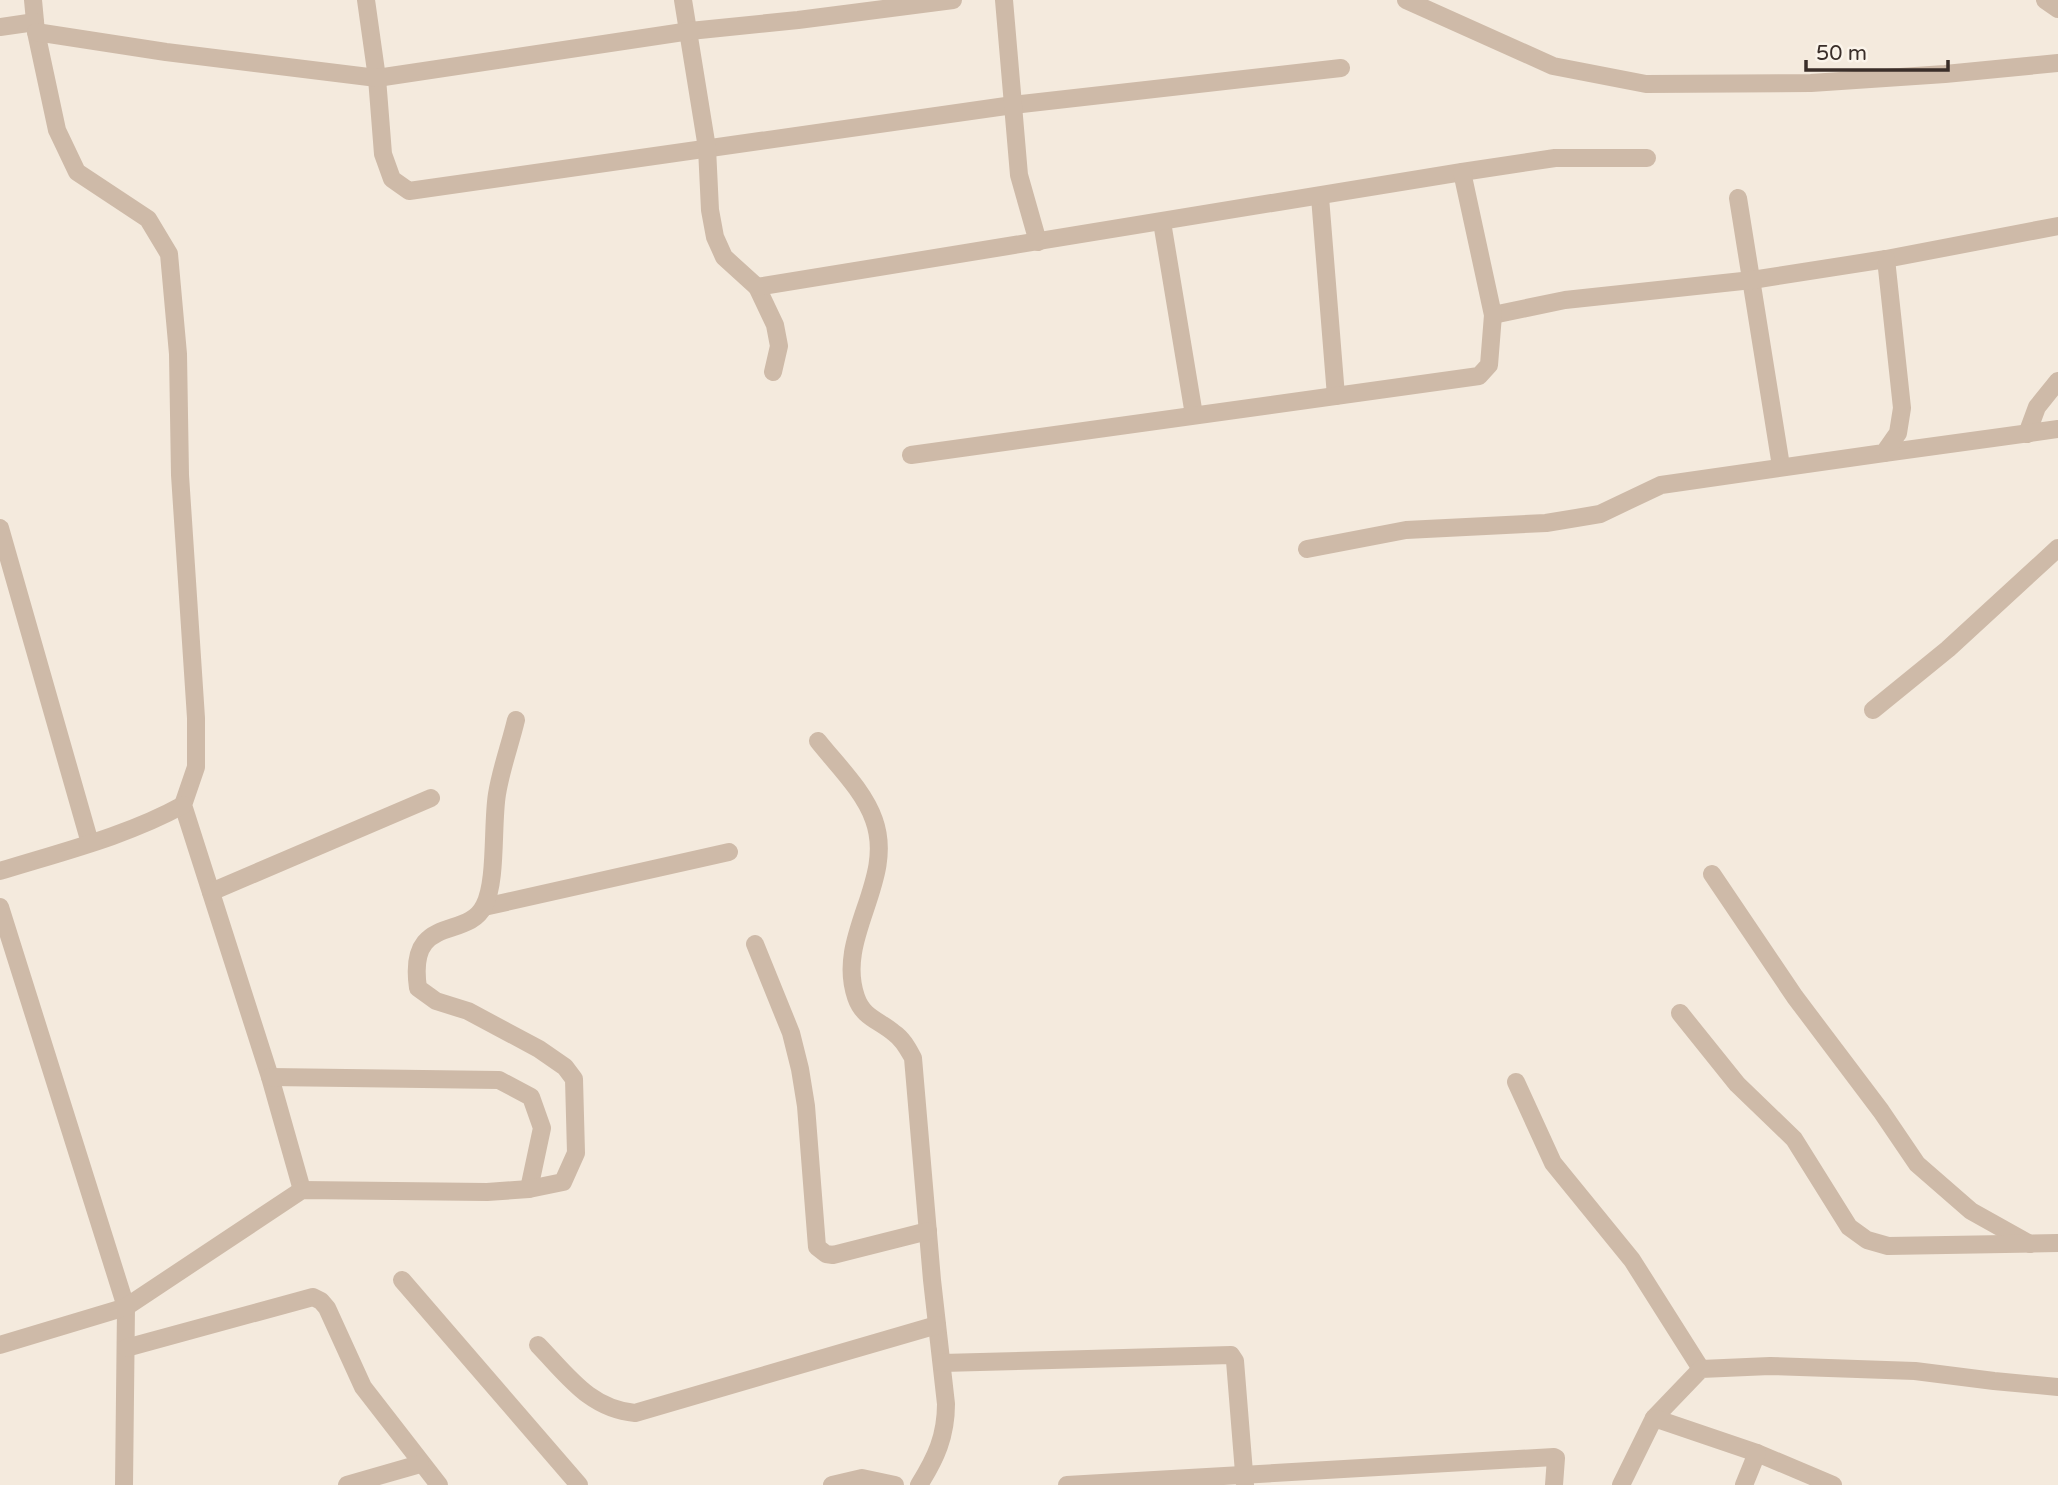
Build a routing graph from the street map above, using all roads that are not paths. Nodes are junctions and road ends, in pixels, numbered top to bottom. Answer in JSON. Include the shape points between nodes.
{"nodes":[{"id":1,"x":33,"y":0,"type":"edge"},
{"id":2,"x":366,"y":0,"type":"edge"},
{"id":3,"x":683,"y":0,"type":"edge"},
{"id":4,"x":953,"y":0,"type":"edge"},
{"id":5,"x":1004,"y":0,"type":"edge"},
{"id":6,"x":1406,"y":0,"type":"edge"},
{"id":7,"x":2045,"y":0,"type":"edge"},
{"id":8,"x":2058,"y":9,"type":"edge"},
{"id":9,"x":0,"y":27,"type":"edge"},
{"id":10,"x":35,"y":27,"type":"junction"},
{"id":11,"x":690,"y":31,"type":"junction"},
{"id":12,"x":2058,"y":63,"type":"edge"},
{"id":13,"x":1341,"y":68,"type":"dead end"},
{"id":14,"x":377,"y":78,"type":"junction"},
{"id":15,"x":1013,"y":105,"type":"junction"},
{"id":16,"x":707,"y":148,"type":"junction"},
{"id":17,"x":1647,"y":158,"type":"dead end"},
{"id":18,"x":1462,"y":172,"type":"junction"},
{"id":19,"x":1320,"y":197,"type":"junction"},
{"id":20,"x":1738,"y":198,"type":"dead end"},
{"id":21,"x":1162,"y":222,"type":"junction"},
{"id":22,"x":2058,"y":226,"type":"edge"},
{"id":23,"x":1038,"y":242,"type":"junction"},
{"id":24,"x":1886,"y":259,"type":"junction"},
{"id":25,"x":1752,"y":279,"type":"junction"},
{"id":26,"x":757,"y":287,"type":"junction"},
{"id":27,"x":1493,"y":315,"type":"junction"},
{"id":28,"x":773,"y":372,"type":"dead end"},
{"id":29,"x":2058,"y":381,"type":"edge"},
{"id":30,"x":1336,"y":396,"type":"junction"},
{"id":31,"x":1194,"y":415,"type":"junction"},
{"id":32,"x":2058,"y":429,"type":"edge"},
{"id":33,"x":2027,"y":434,"type":"junction"},
{"id":34,"x":1884,"y":453,"type":"junction"},
{"id":35,"x":911,"y":455,"type":"dead end"},
{"id":36,"x":1781,"y":466,"type":"junction"},
{"id":37,"x":0,"y":528,"type":"edge"},
{"id":38,"x":2058,"y":548,"type":"edge"},
{"id":39,"x":1307,"y":549,"type":"dead end"},
{"id":40,"x":1873,"y":710,"type":"dead end"},
{"id":41,"x":516,"y":720,"type":"dead end"},
{"id":42,"x":818,"y":741,"type":"dead end"},
{"id":43,"x":431,"y":797,"type":"dead end"},
{"id":44,"x":183,"y":805,"type":"junction"},
{"id":45,"x":90,"y":843,"type":"junction"},
{"id":46,"x":729,"y":852,"type":"dead end"},
{"id":47,"x":0,"y":871,"type":"edge"},
{"id":48,"x":1712,"y":874,"type":"dead end"},
{"id":49,"x":211,"y":892,"type":"junction"},
{"id":50,"x":0,"y":907,"type":"edge"},
{"id":51,"x":484,"y":907,"type":"junction"},
{"id":52,"x":755,"y":944,"type":"dead end"},
{"id":53,"x":1680,"y":1013,"type":"dead end"},
{"id":54,"x":270,"y":1077,"type":"junction"},
{"id":55,"x":1516,"y":1082,"type":"dead end"},
{"id":56,"x":529,"y":1189,"type":"junction"},
{"id":57,"x":302,"y":1190,"type":"junction"},
{"id":58,"x":928,"y":1231,"type":"junction"},
{"id":59,"x":2058,"y":1243,"type":"edge"},
{"id":60,"x":2030,"y":1244,"type":"junction"},
{"id":61,"x":402,"y":1280,"type":"dead end"},
{"id":62,"x":126,"y":1307,"type":"junction"},
{"id":63,"x":937,"y":1325,"type":"junction"},
{"id":64,"x":0,"y":1345,"type":"edge"},
{"id":65,"x":538,"y":1345,"type":"dead end"},
{"id":66,"x":126,"y":1348,"type":"junction"},
{"id":67,"x":942,"y":1363,"type":"junction"},
{"id":68,"x":1701,"y":1368,"type":"junction"},
{"id":69,"x":2058,"y":1387,"type":"edge"},
{"id":70,"x":1654,"y":1418,"type":"junction"},
{"id":71,"x":1757,"y":1453,"type":"junction"},
{"id":72,"x":420,"y":1464,"type":"junction"},
{"id":73,"x":1245,"y":1480,"type":"edge"},
{"id":74,"x":124,"y":1485,"type":"edge"},
{"id":75,"x":347,"y":1485,"type":"edge"},
{"id":76,"x":439,"y":1485,"type":"edge"},
{"id":77,"x":579,"y":1485,"type":"edge"},
{"id":78,"x":832,"y":1485,"type":"edge"},
{"id":79,"x":895,"y":1485,"type":"edge"},
{"id":80,"x":919,"y":1485,"type":"edge"},
{"id":81,"x":1067,"y":1485,"type":"edge"},
{"id":82,"x":1554,"y":1485,"type":"edge"},
{"id":83,"x":1620,"y":1485,"type":"edge"},
{"id":84,"x":1744,"y":1485,"type":"edge"},
{"id":85,"x":1833,"y":1485,"type":"edge"}],
"edges":[{"from":1,"to":10,"type":"street"},
{"from":2,"to":14,"type":"street"},
{"from":3,"to":11,"type":"street"},
{"from":4,"to":11,"type":"street"},
{"from":5,"to":15,"type":"street"},
{"from":6,"to":12,"type":"street","via":[[1553,66],[1646,84],[1811,83]]},
{"from":7,"to":8,"type":"street"},
{"from":9,"to":10,"type":"street"},
{"from":10,"to":14,"type":"street","via":[[179,54]]},
{"from":10,"to":44,"type":"street","via":[[57,130],[77,172],[148,219],[169,254],[196,718],[195,767]]},
{"from":11,"to":14,"type":"street"},
{"from":11,"to":16,"type":"street"},
{"from":13,"to":15,"type":"street"},
{"from":14,"to":16,"type":"street","via":[[383,154],[392,179],[409,191]]},
{"from":15,"to":16,"type":"street"},
{"from":15,"to":23,"type":"street","via":[[1019,175]]},
{"from":16,"to":26,"type":"street","via":[[715,237],[724,257]]},
{"from":17,"to":18,"type":"street","via":[[1555,158]]},
{"from":18,"to":19,"type":"street"},
{"from":18,"to":27,"type":"street"},
{"from":19,"to":21,"type":"street"},
{"from":19,"to":30,"type":"street"},
{"from":20,"to":25,"type":"street"},
{"from":21,"to":23,"type":"street"},
{"from":21,"to":31,"type":"street"},
{"from":22,"to":24,"type":"street"},
{"from":23,"to":26,"type":"street"},
{"from":24,"to":25,"type":"street"},
{"from":24,"to":34,"type":"street","via":[[1902,408],[1898,433]]},
{"from":25,"to":27,"type":"street","via":[[1566,300]]},
{"from":25,"to":36,"type":"street"},
{"from":26,"to":28,"type":"street","via":[[775,325],[779,346]]},
{"from":27,"to":30,"type":"street","via":[[1489,365],[1479,376]]},
{"from":29,"to":33,"type":"street","via":[[2037,407]]},
{"from":30,"to":31,"type":"street"},
{"from":31,"to":35,"type":"street"},
{"from":32,"to":33,"type":"street"},
{"from":33,"to":34,"type":"street"},
{"from":34,"to":36,"type":"street"},
{"from":36,"to":39,"type":"street","via":[[1661,485],[1600,514],[1546,523],[1406,530]]},
{"from":37,"to":45,"type":"street"},
{"from":38,"to":40,"type":"street","via":[[1948,649]]},
{"from":41,"to":51,"type":"street","via":[[498,792]]},
{"from":42,"to":58,"type":"street","via":[[867,804],[877,829],[878,865],[853,948],[851,974],[856,999],[865,1014],[901,1039],[913,1058]]},
{"from":43,"to":49,"type":"street"},
{"from":44,"to":45,"type":"street"},
{"from":44,"to":49,"type":"street"},
{"from":45,"to":47,"type":"street"},
{"from":46,"to":51,"type":"street"},
{"from":48,"to":60,"type":"street","via":[[1917,1164],[1971,1211]]},
{"from":49,"to":54,"type":"street"},
{"from":50,"to":62,"type":"street"},
{"from":51,"to":56,"type":"street","via":[[473,919],[438,931],[421,947],[415,969],[418,988],[436,1001],[468,1011],[539,1049],[574,1079],[576,1153],[563,1182]]},
{"from":52,"to":58,"type":"street","via":[[791,1032],[800,1069],[817,1247],[833,1255]]},
{"from":53,"to":60,"type":"street","via":[[1737,1084],[1794,1139],[1842,1218],[1858,1234],[1888,1246]]},
{"from":54,"to":56,"type":"street","via":[[499,1080],[531,1097],[542,1128]]},
{"from":54,"to":57,"type":"street"},
{"from":55,"to":68,"type":"street","via":[[1553,1164],[1632,1260]]},
{"from":56,"to":57,"type":"street"},
{"from":57,"to":62,"type":"street"},
{"from":58,"to":63,"type":"street"},
{"from":59,"to":60,"type":"street"},
{"from":61,"to":77,"type":"street"},
{"from":62,"to":64,"type":"street"},
{"from":62,"to":66,"type":"street"},
{"from":63,"to":65,"type":"street","via":[[635,1412],[594,1401]]},
{"from":63,"to":67,"type":"street"},
{"from":66,"to":72,"type":"street","via":[[313,1297],[327,1308],[363,1387]]},
{"from":66,"to":74,"type":"street"},
{"from":67,"to":73,"type":"street","via":[[1231,1355]]},
{"from":67,"to":80,"type":"street","via":[[944,1436]]},
{"from":68,"to":69,"type":"street","via":[[1915,1371]]},
{"from":68,"to":70,"type":"street"},
{"from":70,"to":71,"type":"street"},
{"from":70,"to":83,"type":"street"},
{"from":71,"to":84,"type":"street"},
{"from":71,"to":85,"type":"street"},
{"from":72,"to":75,"type":"street"},
{"from":72,"to":76,"type":"street"},
{"from":73,"to":81,"type":"street"},
{"from":73,"to":82,"type":"street","via":[[1554,1457]]},
{"from":78,"to":79,"type":"street","via":[[862,1478]]}]}
